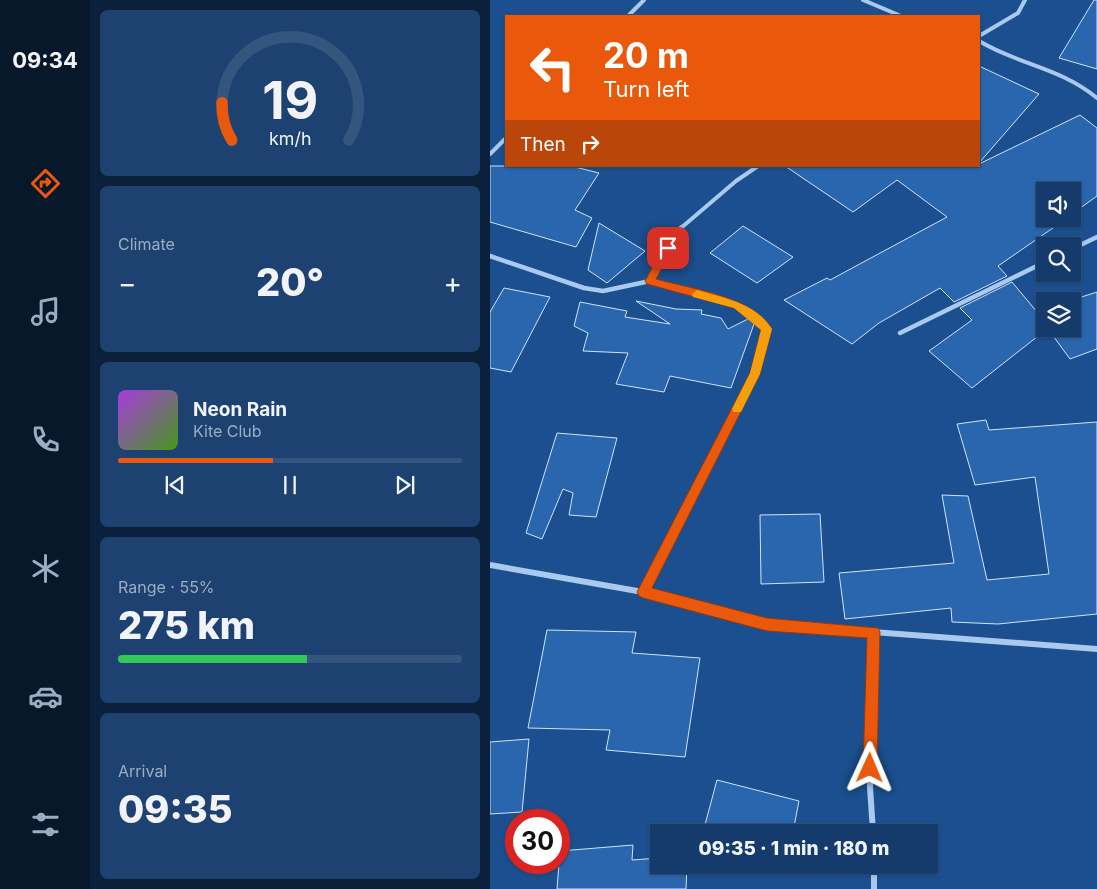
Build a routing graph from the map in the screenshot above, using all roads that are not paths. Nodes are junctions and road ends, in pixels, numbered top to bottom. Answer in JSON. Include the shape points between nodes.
{"nodes":[{"id":1,"x":644,"y":0,"type":"edge"},
{"id":2,"x":863,"y":0,"type":"edge"},
{"id":3,"x":1025,"y":0,"type":"edge"},
{"id":4,"x":629,"y":15,"type":"edge"},
{"id":5,"x":899,"y":15,"type":"edge"},
{"id":6,"x":980,"y":35,"type":"edge"},
{"id":7,"x":980,"y":42,"type":"edge"},
{"id":8,"x":1097,"y":98,"type":"edge"},
{"id":9,"x":505,"y":139,"type":"edge"},
{"id":10,"x":490,"y":154,"type":"edge"},
{"id":11,"x":757,"y":167,"type":"edge"},
{"id":12,"x":1097,"y":237,"type":"edge"},
{"id":13,"x":1081,"y":245,"type":"edge"},
{"id":14,"x":490,"y":256,"type":"edge"},
{"id":15,"x":1036,"y":266,"type":"edge"},
{"id":16,"x":650,"y":281,"type":"junction"},
{"id":17,"x":900,"y":333,"type":"dead end"},
{"id":18,"x":490,"y":566,"type":"edge"},
{"id":19,"x":643,"y":592,"type":"junction"},
{"id":20,"x":873,"y":632,"type":"junction"},
{"id":21,"x":1097,"y":649,"type":"edge"},
{"id":22,"x":872,"y":824,"type":"edge"},
{"id":23,"x":874,"y":874,"type":"edge"},
{"id":24,"x":874,"y":889,"type":"edge"}],
"edges":[{"from":1,"to":4,"type":"street"},
{"from":2,"to":5,"type":"street"},
{"from":3,"to":6,"type":"street","via":[[1018,13]]},
{"from":7,"to":8,"type":"street","via":[[1010,58],[1062,75]]},
{"from":9,"to":10,"type":"street"},
{"from":11,"to":16,"type":"street","via":[[677,232]]},
{"from":12,"to":13,"type":"street"},
{"from":14,"to":16,"type":"street","via":[[584,288],[603,291]]},
{"from":15,"to":17,"type":"street"},
{"from":16,"to":19,"type":"street","via":[[737,305],[767,329],[755,374]]},
{"from":18,"to":19,"type":"street"},
{"from":19,"to":20,"type":"street","via":[[767,624]]},
{"from":20,"to":21,"type":"street"},
{"from":20,"to":22,"type":"street","via":[[870,787]]},
{"from":23,"to":24,"type":"street"}]}
